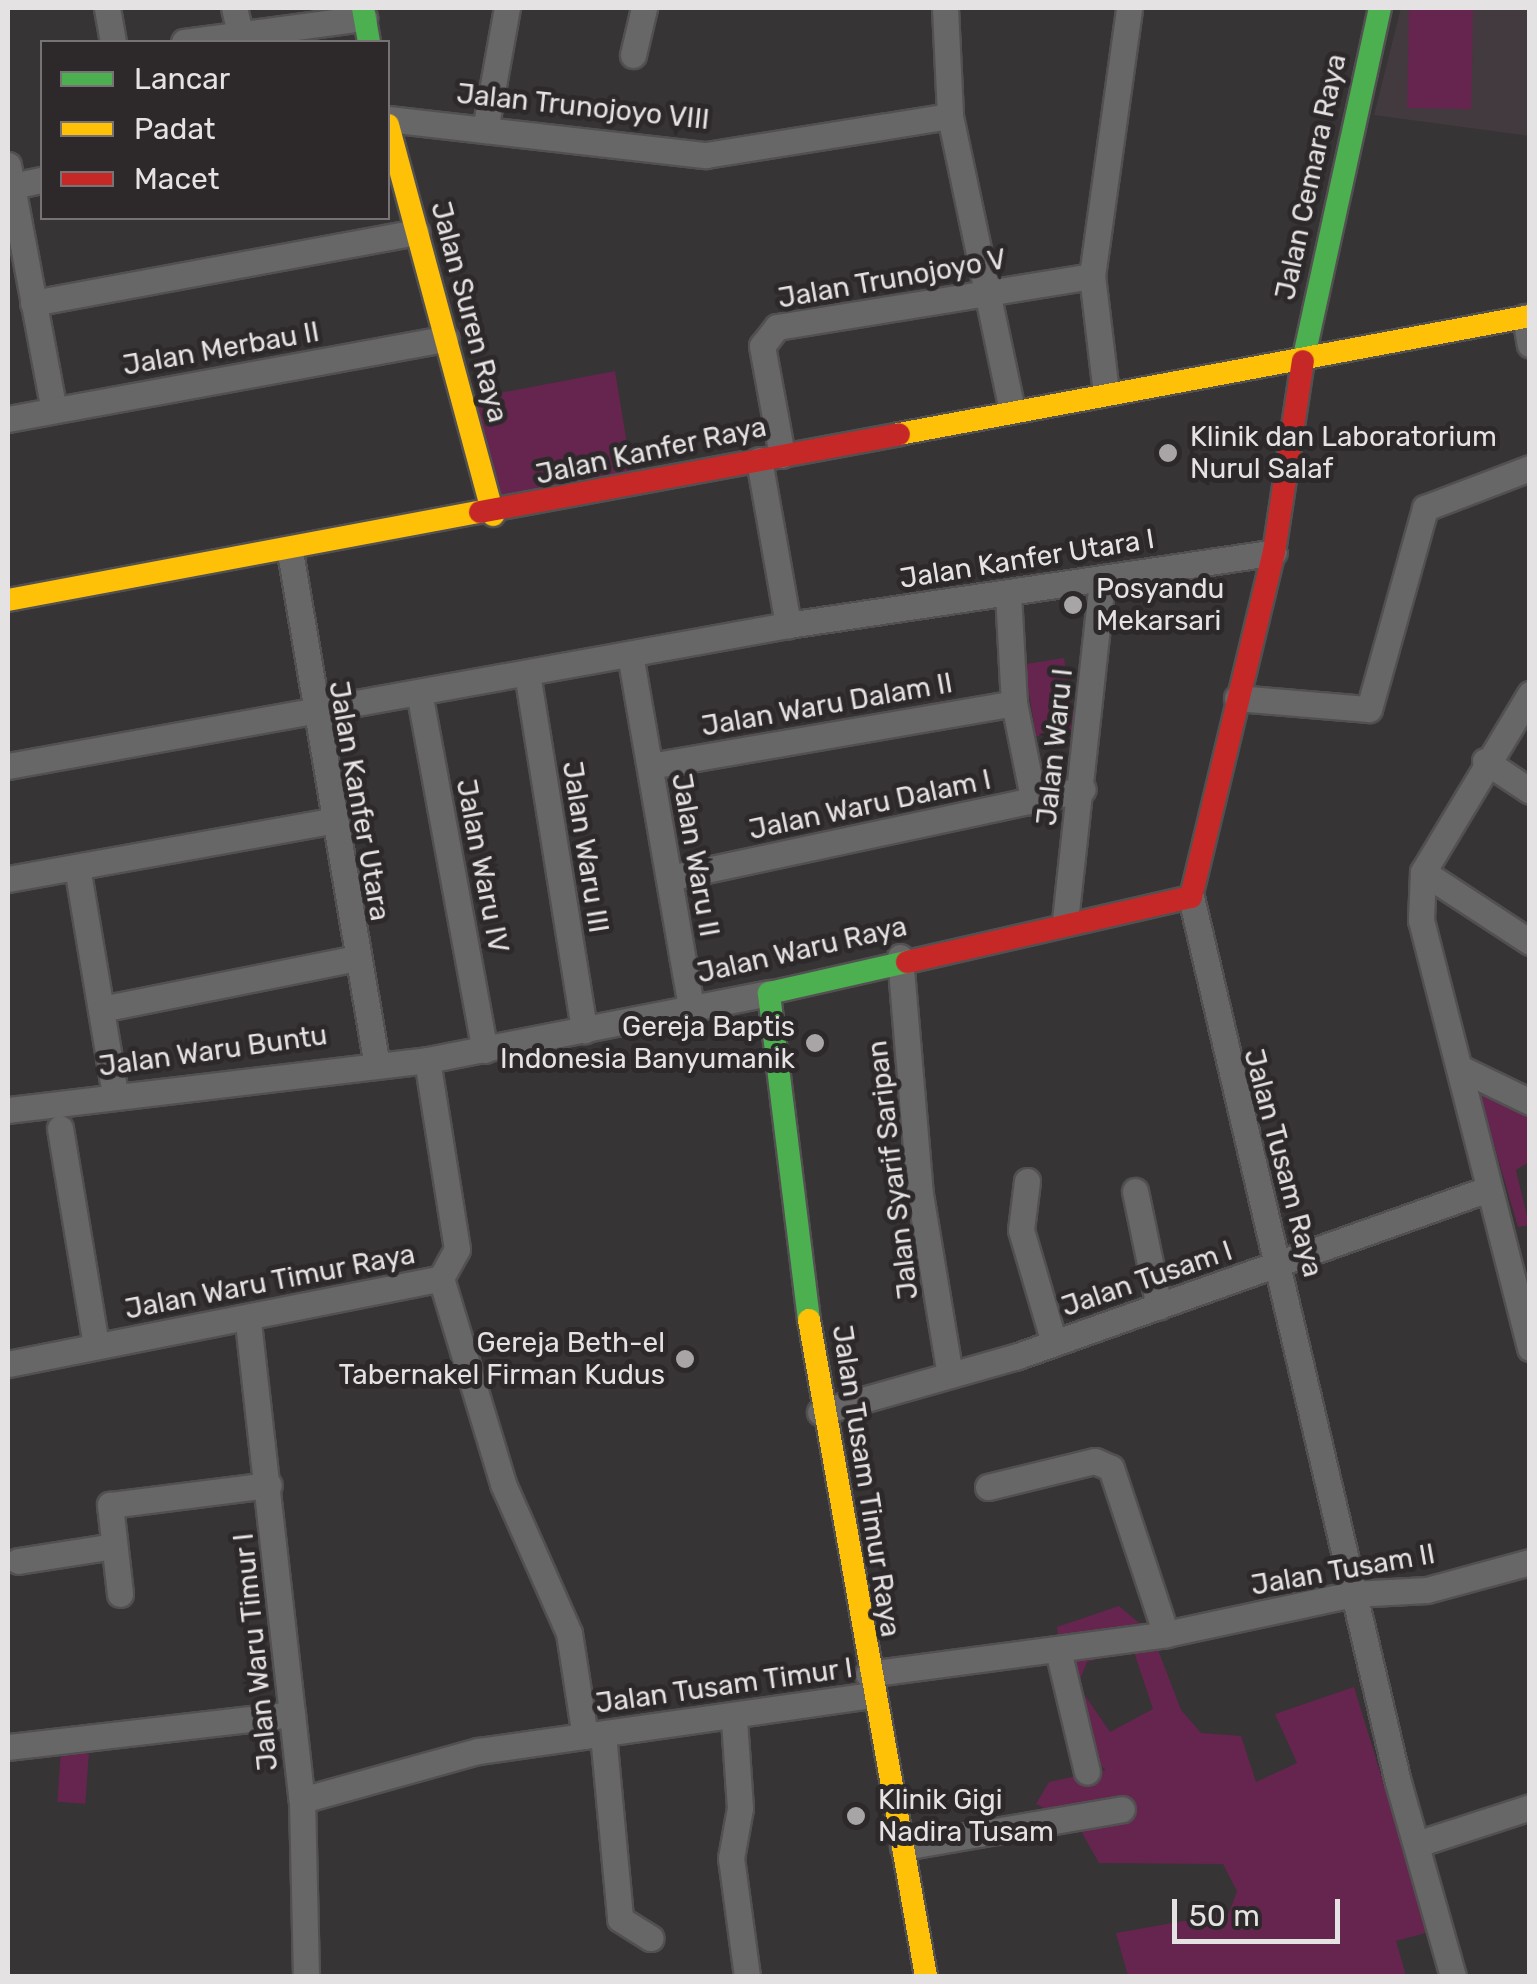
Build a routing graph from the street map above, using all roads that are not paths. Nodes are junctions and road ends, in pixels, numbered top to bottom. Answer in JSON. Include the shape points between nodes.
{"nodes":[{"id":1,"x":107,"y":8,"type":"edge"},
{"id":2,"x":507,"y":8,"type":"edge"},
{"id":3,"x":644,"y":8,"type":"edge"},
{"id":4,"x":945,"y":8,"type":"edge"},
{"id":5,"x":1130,"y":8,"type":"edge"},
{"id":6,"x":1380,"y":8,"type":"edge"},
{"id":7,"x":237,"y":20,"type":"edge"},
{"id":8,"x":365,"y":23,"type":"edge"},
{"id":9,"x":113,"y":40,"type":"edge"},
{"id":10,"x":189,"y":40,"type":"edge"},
{"id":11,"x":633,"y":55,"type":"dead end"},
{"id":12,"x":950,"y":116,"type":"junction"},
{"id":13,"x":390,"y":122,"type":"edge"},
{"id":14,"x":390,"y":130,"type":"edge"},
{"id":15,"x":485,"y":130,"type":"junction"},
{"id":16,"x":9,"y":180,"type":"edge"},
{"id":17,"x":40,"y":180,"type":"edge"},
{"id":18,"x":416,"y":232,"type":"junction"},
{"id":19,"x":1092,"y":276,"type":"junction"},
{"id":20,"x":985,"y":291,"type":"junction"},
{"id":21,"x":33,"y":303,"type":"junction"},
{"id":22,"x":1527,"y":316,"type":"edge"},
{"id":23,"x":446,"y":339,"type":"junction"},
{"id":24,"x":1530,"y":345,"type":"edge"},
{"id":25,"x":1307,"y":360,"type":"junction"},
{"id":26,"x":1106,"y":393,"type":"junction"},
{"id":27,"x":1011,"y":406,"type":"junction"},
{"id":28,"x":54,"y":410,"type":"junction"},
{"id":29,"x":8,"y":419,"type":"edge"},
{"id":30,"x":770,"y":458,"type":"junction"},
{"id":31,"x":1530,"y":468,"type":"edge"},
{"id":32,"x":492,"y":515,"type":"junction"},
{"id":33,"x":290,"y":552,"type":"junction"},
{"id":34,"x":1274,"y":552,"type":"junction"},
{"id":35,"x":1102,"y":578,"type":"junction"},
{"id":36,"x":1008,"y":593,"type":"junction"},
{"id":37,"x":8,"y":600,"type":"edge"},
{"id":38,"x":788,"y":626,"type":"junction"},
{"id":39,"x":630,"y":654,"type":"junction"},
{"id":40,"x":526,"y":673,"type":"junction"},
{"id":41,"x":419,"y":692,"type":"junction"},
{"id":42,"x":1530,"y":694,"type":"edge"},
{"id":43,"x":1237,"y":698,"type":"junction"},
{"id":44,"x":1014,"y":703,"type":"junction"},
{"id":45,"x":312,"y":709,"type":"junction"},
{"id":46,"x":1484,"y":761,"type":"junction"},
{"id":47,"x":8,"y":766,"type":"edge"},
{"id":48,"x":650,"y":766,"type":"junction"},
{"id":49,"x":1083,"y":789,"type":"junction"},
{"id":50,"x":1530,"y":791,"type":"edge"},
{"id":51,"x":1034,"y":802,"type":"junction"},
{"id":52,"x":331,"y":820,"type":"junction"},
{"id":53,"x":77,"y":867,"type":"junction"},
{"id":54,"x":1423,"y":872,"type":"junction"},
{"id":55,"x":668,"y":878,"type":"junction"},
{"id":56,"x":8,"y":879,"type":"edge"},
{"id":57,"x":1191,"y":897,"type":"junction"},
{"id":58,"x":1065,"y":921,"type":"junction"},
{"id":59,"x":1530,"y":942,"type":"edge"},
{"id":60,"x":900,"y":957,"type":"junction"},
{"id":61,"x":357,"y":958,"type":"junction"},
{"id":62,"x":769,"y":992,"type":"junction"},
{"id":63,"x":690,"y":1007,"type":"junction"},
{"id":64,"x":100,"y":1009,"type":"junction"},
{"id":65,"x":584,"y":1030,"type":"junction"},
{"id":66,"x":485,"y":1050,"type":"junction"},
{"id":67,"x":376,"y":1060,"type":"junction"},
{"id":68,"x":427,"y":1060,"type":"junction"},
{"id":69,"x":1460,"y":1068,"type":"junction"},
{"id":70,"x":114,"y":1094,"type":"junction"},
{"id":71,"x":1530,"y":1102,"type":"edge"},
{"id":72,"x":8,"y":1110,"type":"edge"},
{"id":73,"x":60,"y":1128,"type":"dead end"},
{"id":74,"x":1027,"y":1180,"type":"dead end"},
{"id":75,"x":1488,"y":1189,"type":"junction"},
{"id":76,"x":1135,"y":1191,"type":"dead end"},
{"id":77,"x":1278,"y":1266,"type":"junction"},
{"id":78,"x":441,"y":1278,"type":"junction"},
{"id":79,"x":1159,"y":1307,"type":"junction"},
{"id":80,"x":248,"y":1322,"type":"junction"},
{"id":81,"x":1054,"y":1343,"type":"junction"},
{"id":82,"x":96,"y":1346,"type":"junction"},
{"id":83,"x":1530,"y":1348,"type":"edge"},
{"id":84,"x":8,"y":1364,"type":"edge"},
{"id":85,"x":950,"y":1375,"type":"junction"},
{"id":86,"x":820,"y":1412,"type":"junction"},
{"id":87,"x":269,"y":1485,"type":"junction"},
{"id":88,"x":988,"y":1487,"type":"dead end"},
{"id":89,"x":114,"y":1546,"type":"junction"},
{"id":90,"x":18,"y":1561,"type":"dead end"},
{"id":91,"x":1530,"y":1562,"type":"edge"},
{"id":92,"x":120,"y":1594,"type":"dead end"},
{"id":93,"x":1353,"y":1594,"type":"junction"},
{"id":94,"x":1166,"y":1634,"type":"junction"},
{"id":95,"x":1058,"y":1650,"type":"junction"},
{"id":96,"x":870,"y":1684,"type":"junction"},
{"id":97,"x":292,"y":1714,"type":"junction"},
{"id":98,"x":734,"y":1720,"type":"junction"},
{"id":99,"x":594,"y":1735,"type":"junction"},
{"id":100,"x":8,"y":1748,"type":"edge"},
{"id":101,"x":1087,"y":1772,"type":"dead end"},
{"id":102,"x":302,"y":1800,"type":"junction"},
{"id":103,"x":1530,"y":1806,"type":"edge"},
{"id":104,"x":1122,"y":1809,"type":"dead end"},
{"id":105,"x":1417,"y":1844,"type":"junction"},
{"id":106,"x":903,"y":1847,"type":"junction"},
{"id":107,"x":651,"y":1938,"type":"dead end"},
{"id":108,"x":306,"y":1976,"type":"edge"},
{"id":109,"x":747,"y":1976,"type":"edge"},
{"id":110,"x":926,"y":1976,"type":"edge"},
{"id":111,"x":1454,"y":1976,"type":"edge"}],
"edges":[{"from":1,"to":9,"type":"street"},
{"from":2,"to":15,"type":"street"},
{"from":3,"to":11,"type":"street"},
{"from":4,"to":12,"type":"street"},
{"from":5,"to":19,"type":"street"},
{"from":6,"to":25,"type":"main road","name":"Jalan Cemara Raya","via":[[1315,284]]},
{"from":7,"to":8,"type":"street"},
{"from":7,"to":10,"type":"street"},
{"from":12,"to":15,"type":"street","name":"Jalan Trunojoyo VIII","via":[[706,154]]},
{"from":12,"to":20,"type":"street"},
{"from":13,"to":15,"type":"street","name":"Jalan Trunojoyo VIII"},
{"from":14,"to":18,"type":"main road","name":"Jalan Suren Raya"},
{"from":16,"to":17,"type":"street"},
{"from":16,"to":21,"type":"street"},
{"from":18,"to":21,"type":"street"},
{"from":18,"to":23,"type":"main road","name":"Jalan Suren Raya"},
{"from":19,"to":20,"type":"street","name":"Jalan Trunojoyo V"},
{"from":19,"to":26,"type":"street"},
{"from":20,"to":27,"type":"street"},
{"from":20,"to":30,"type":"street","name":"Jalan Trunojoyo V","via":[[765,334]]},
{"from":21,"to":28,"type":"street"},
{"from":22,"to":24,"type":"street"},
{"from":22,"to":25,"type":"main road","name":"Jalan Kanfer Raya"},
{"from":23,"to":28,"type":"street","name":"Jalan Merbau II"},
{"from":23,"to":32,"type":"main road","name":"Jalan Suren Raya"},
{"from":25,"to":26,"type":"main road","name":"Jalan Kanfer Raya"},
{"from":25,"to":34,"type":"main road","name":"Jalan Tusam Raya"},
{"from":26,"to":27,"type":"main road","name":"Jalan Kanfer Raya"},
{"from":27,"to":30,"type":"main road","name":"Jalan Kanfer Raya"},
{"from":28,"to":29,"type":"street","name":"Jalan Merbau II"},
{"from":30,"to":32,"type":"main road","name":"Jalan Kanfer Raya"},
{"from":30,"to":38,"type":"street"},
{"from":31,"to":43,"type":"street","via":[[1425,508],[1369,709]]},
{"from":32,"to":33,"type":"main road","name":"Jalan Kanfer Raya"},
{"from":33,"to":37,"type":"main road","name":"Jalan Kanfer Raya"},
{"from":33,"to":45,"type":"street","name":"Jalan Kanfer Utara"},
{"from":34,"to":35,"type":"street","name":"Jalan Kanfer Utara I"},
{"from":34,"to":43,"type":"main road","name":"Jalan Tusam Raya"},
{"from":35,"to":36,"type":"street","name":"Jalan Kanfer Utara I"},
{"from":35,"to":49,"type":"street","name":"Jalan Waru I"},
{"from":36,"to":38,"type":"street","name":"Jalan Kanfer Utara I"},
{"from":36,"to":44,"type":"street","name":"Jalan Waru I"},
{"from":38,"to":39,"type":"street","name":"Jalan Kanfer Utara I"},
{"from":39,"to":40,"type":"street","name":"Jalan Kanfer Utara I"},
{"from":39,"to":48,"type":"street","name":"Jalan Waru II"},
{"from":40,"to":41,"type":"street","name":"Jalan Kanfer Utara I"},
{"from":40,"to":65,"type":"street","name":"Jalan Waru III"},
{"from":41,"to":45,"type":"street","name":"Jalan Kanfer Utara I"},
{"from":41,"to":66,"type":"street","name":"Jalan Waru IV"},
{"from":42,"to":46,"type":"street"},
{"from":43,"to":57,"type":"main road","name":"Jalan Tusam Raya"},
{"from":44,"to":48,"type":"street","name":"Jalan Waru Dalam II"},
{"from":44,"to":51,"type":"street","name":"Jalan Waru I"},
{"from":45,"to":47,"type":"street","name":"Jalan Kanfer Utara I"},
{"from":45,"to":52,"type":"street","name":"Jalan Kanfer Utara"},
{"from":46,"to":50,"type":"street"},
{"from":46,"to":54,"type":"street"},
{"from":48,"to":55,"type":"street","name":"Jalan Waru II"},
{"from":49,"to":51,"type":"street","name":"Jalan Waru Dalam I"},
{"from":49,"to":58,"type":"street","name":"Jalan Waru I"},
{"from":51,"to":55,"type":"street","name":"Jalan Waru Dalam I"},
{"from":52,"to":53,"type":"street"},
{"from":52,"to":61,"type":"street","name":"Jalan Kanfer Utara"},
{"from":53,"to":56,"type":"street"},
{"from":53,"to":64,"type":"street"},
{"from":54,"to":59,"type":"street"},
{"from":54,"to":69,"type":"street","via":[[1421,920]]},
{"from":55,"to":63,"type":"street","name":"Jalan Waru II"},
{"from":57,"to":58,"type":"main road","name":"Jalan Waru Raya"},
{"from":57,"to":77,"type":"street","name":"Jalan Tusam Raya"},
{"from":58,"to":60,"type":"main road","name":"Jalan Waru Raya"},
{"from":60,"to":62,"type":"main road","name":"Jalan Waru Raya"},
{"from":60,"to":85,"type":"street","name":"Jalan Syarif Saripan","via":[[920,1194]]},
{"from":61,"to":64,"type":"street"},
{"from":61,"to":67,"type":"street","name":"Jalan Kanfer Utara"},
{"from":62,"to":63,"type":"street","name":"Jalan Waru Raya"},
{"from":62,"to":86,"type":"main road","name":"Jalan Tusam Timur Raya"},
{"from":63,"to":65,"type":"street","name":"Jalan Waru Raya"},
{"from":64,"to":70,"type":"street"},
{"from":65,"to":66,"type":"street","name":"Jalan Waru Raya"},
{"from":66,"to":68,"type":"street","name":"Jalan Waru Raya"},
{"from":67,"to":68,"type":"street","name":"Jalan Waru Buntu"},
{"from":67,"to":70,"type":"street","name":"Jalan Waru Buntu"},
{"from":68,"to":78,"type":"street","name":"Jalan Waru Timur Raya","via":[[457,1249]]},
{"from":69,"to":71,"type":"street"},
{"from":69,"to":75,"type":"street"},
{"from":70,"to":72,"type":"street","name":"Jalan Waru Buntu"},
{"from":73,"to":82,"type":"street"},
{"from":74,"to":81,"type":"street","via":[[1021,1230]]},
{"from":75,"to":77,"type":"street","name":"Jalan Tusam I"},
{"from":75,"to":83,"type":"street"},
{"from":76,"to":79,"type":"street"},
{"from":77,"to":79,"type":"street","name":"Jalan Tusam I"},
{"from":77,"to":93,"type":"street","name":"Jalan Tusam Raya"},
{"from":78,"to":80,"type":"street","name":"Jalan Waru Timur Raya"},
{"from":78,"to":99,"type":"street","name":"Jalan Tusam Timur I","via":[[503,1484],[570,1633]]},
{"from":79,"to":81,"type":"street","name":"Jalan Tusam I"},
{"from":80,"to":82,"type":"street","name":"Jalan Waru Timur Raya"},
{"from":80,"to":87,"type":"street","name":"Jalan Waru Timur I"},
{"from":81,"to":85,"type":"street","name":"Jalan Tusam I"},
{"from":82,"to":84,"type":"street","name":"Jalan Waru Timur Raya"},
{"from":85,"to":86,"type":"street","name":"Jalan Tusam I"},
{"from":86,"to":96,"type":"main road","name":"Jalan Tusam Timur Raya"},
{"from":87,"to":89,"type":"street","via":[[110,1505]]},
{"from":87,"to":97,"type":"street","name":"Jalan Waru Timur I"},
{"from":88,"to":94,"type":"street","via":[[1095,1460],[1111,1468]]},
{"from":89,"to":90,"type":"street"},
{"from":89,"to":92,"type":"street"},
{"from":91,"to":93,"type":"street","name":"Jalan Tusam II","via":[[1426,1590]]},
{"from":93,"to":94,"type":"street","name":"Jalan Tusam II"},
{"from":93,"to":105,"type":"street","name":"Jalan Tusam Raya"},
{"from":94,"to":95,"type":"street","name":"Jalan Tusam II"},
{"from":95,"to":96,"type":"street","name":"Jalan Tusam II"},
{"from":95,"to":101,"type":"street"},
{"from":96,"to":98,"type":"street","name":"Jalan Tusam Timur I"},
{"from":96,"to":106,"type":"main road","name":"Jalan Tusam Timur Raya"},
{"from":97,"to":100,"type":"street"},
{"from":97,"to":102,"type":"street","name":"Jalan Waru Timur I"},
{"from":98,"to":99,"type":"street","name":"Jalan Tusam Timur I"},
{"from":98,"to":109,"type":"street","via":[[740,1808],[731,1858]]},
{"from":99,"to":102,"type":"street","name":"Jalan Tusam Timur I","via":[[478,1751]]},
{"from":99,"to":107,"type":"street","via":[[620,1920]]},
{"from":102,"to":108,"type":"street","name":"Jalan Waru Timur I"},
{"from":103,"to":105,"type":"street"},
{"from":104,"to":106,"type":"street"},
{"from":105,"to":111,"type":"street","name":"Jalan Tusam Raya"},
{"from":106,"to":110,"type":"main road","name":"Jalan Tusam Timur Raya"}]}
